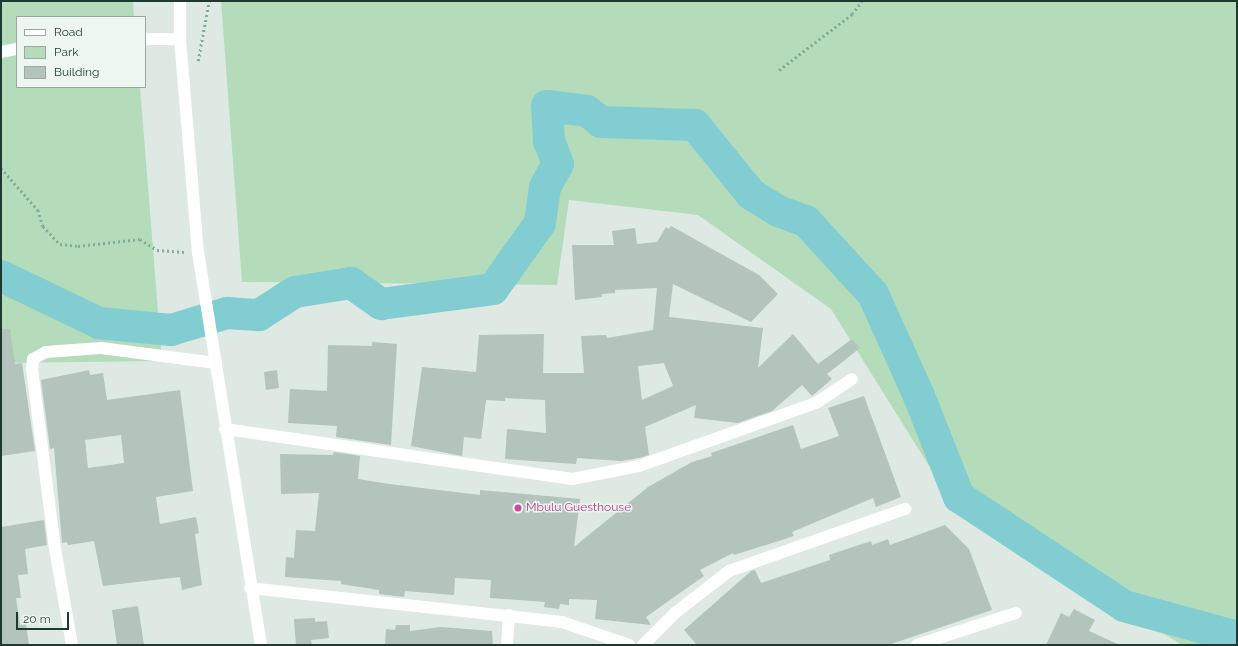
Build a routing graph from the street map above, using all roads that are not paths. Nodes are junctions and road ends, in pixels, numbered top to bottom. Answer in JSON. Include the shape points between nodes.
{"nodes":[{"id":1,"x":180,"y":1,"type":"edge"},
{"id":2,"x":146,"y":39,"type":"edge"},
{"id":3,"x":180,"y":39,"type":"junction"},
{"id":4,"x":16,"y":50,"type":"edge"},
{"id":5,"x":1,"y":52,"type":"edge"},
{"id":6,"x":216,"y":363,"type":"junction"},
{"id":7,"x":852,"y":379,"type":"dead end"},
{"id":8,"x":225,"y":429,"type":"junction"},
{"id":9,"x":905,"y":509,"type":"dead end"},
{"id":10,"x":250,"y":588,"type":"junction"},
{"id":11,"x":1016,"y":613,"type":"dead end"},
{"id":12,"x":509,"y":615,"type":"junction"},
{"id":13,"x":72,"y":645,"type":"edge"},
{"id":14,"x":261,"y":645,"type":"edge"},
{"id":15,"x":506,"y":645,"type":"edge"},
{"id":16,"x":629,"y":645,"type":"edge"},
{"id":17,"x":643,"y":645,"type":"edge"},
{"id":18,"x":916,"y":645,"type":"edge"}],
"edges":[{"from":1,"to":3,"type":"street"},
{"from":2,"to":3,"type":"street"},
{"from":3,"to":6,"type":"street","via":[[198,252]]},
{"from":4,"to":5,"type":"street"},
{"from":6,"to":8,"type":"street"},
{"from":6,"to":13,"type":"street","via":[[101,348],[46,352],[33,359],[32,370],[54,541]]},
{"from":7,"to":8,"type":"street","via":[[816,403],[639,466],[572,478]]},
{"from":8,"to":10,"type":"street"},
{"from":9,"to":17,"type":"street","via":[[729,571],[675,613]]},
{"from":10,"to":12,"type":"street","via":[[323,598]]},
{"from":10,"to":14,"type":"street"},
{"from":11,"to":18,"type":"street"},
{"from":12,"to":15,"type":"street"},
{"from":12,"to":16,"type":"street","via":[[562,622]]}]}
